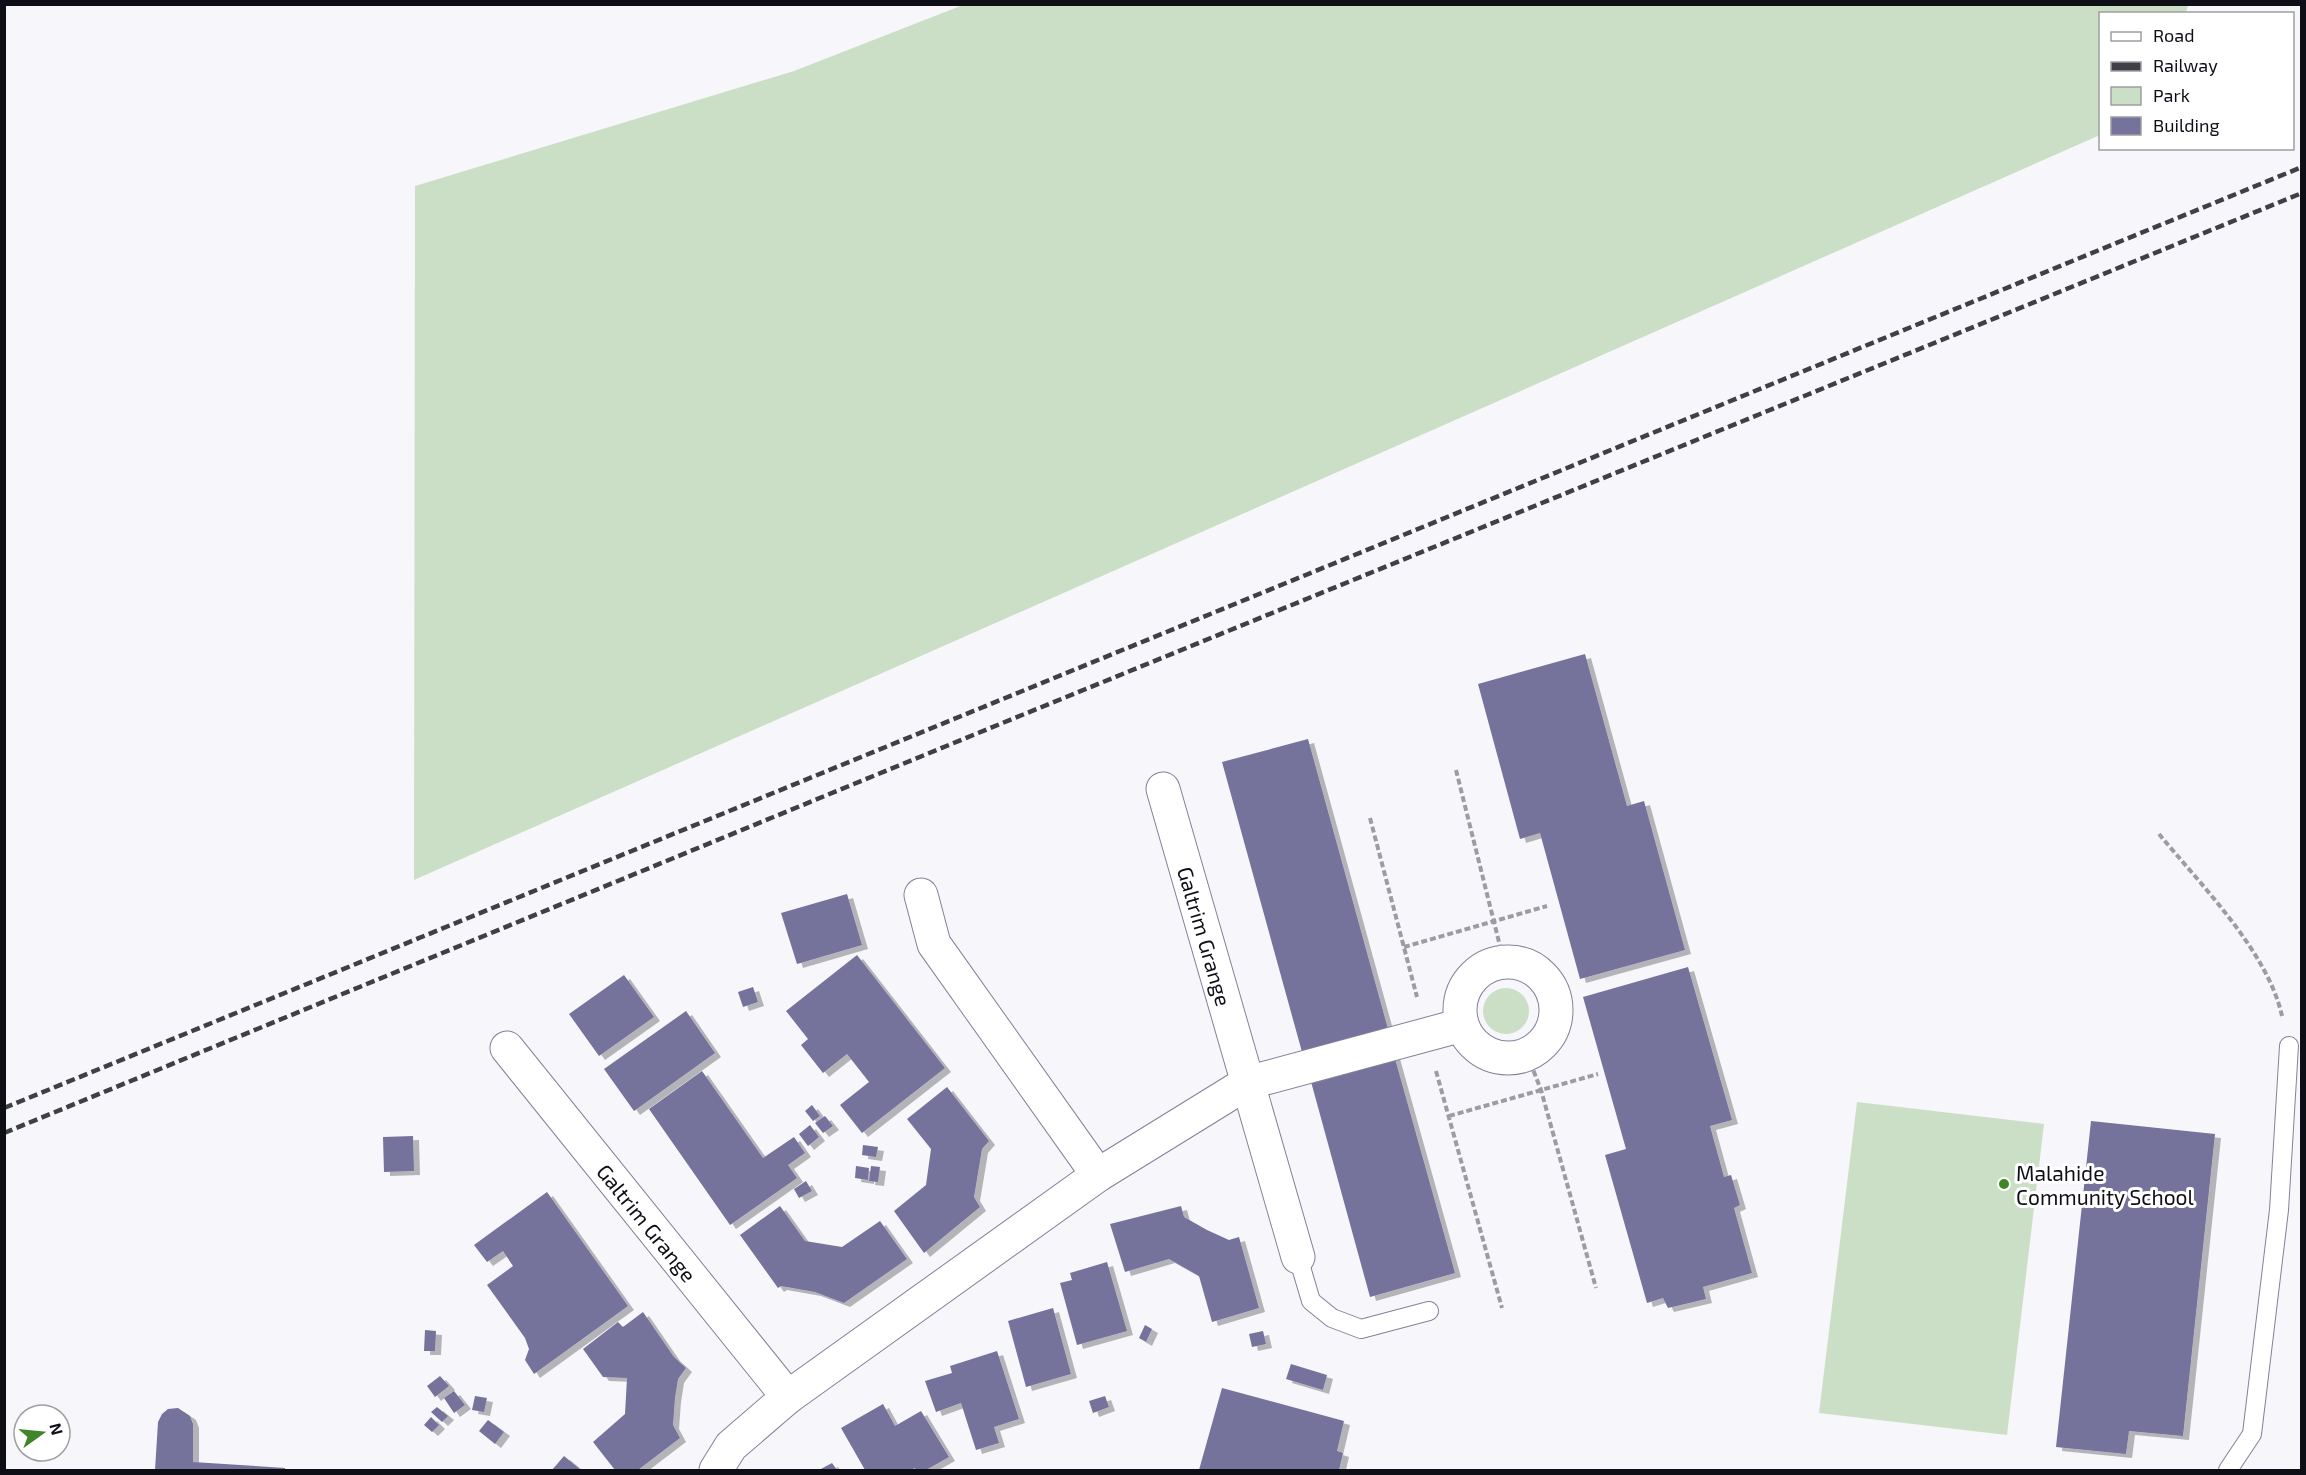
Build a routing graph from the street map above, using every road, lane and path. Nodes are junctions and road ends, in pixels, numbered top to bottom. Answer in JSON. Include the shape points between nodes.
{"nodes":[{"id":1,"x":1456,"y":770,"type":"dead end"},
{"id":2,"x":1163,"y":789,"type":"dead end"},
{"id":3,"x":2159,"y":834,"type":"dead end"},
{"id":4,"x":921,"y":895,"type":"dead end"},
{"id":5,"x":1547,"y":906,"type":"dead end"},
{"id":6,"x":1494,"y":922,"type":"junction"},
{"id":7,"x":1404,"y":947,"type":"dead end"},
{"id":8,"x":1504,"y":962,"type":"junction"},
{"id":9,"x":1462,"y":1025,"type":"junction"},
{"id":10,"x":2289,"y":1046,"type":"joint"},
{"id":11,"x":507,"y":1048,"type":"dead end"},
{"id":12,"x":1527,"y":1054,"type":"junction"},
{"id":13,"x":1598,"y":1074,"type":"dead end"},
{"id":14,"x":1247,"y":1083,"type":"junction"},
{"id":15,"x":1541,"y":1090,"type":"junction"},
{"id":16,"x":1449,"y":1116,"type":"dead end"},
{"id":17,"x":1098,"y":1174,"type":"junction"},
{"id":18,"x":1298,"y":1257,"type":"joint"},
{"id":19,"x":1596,"y":1288,"type":"dead end"},
{"id":20,"x":1430,"y":1311,"type":"dead end"},
{"id":21,"x":788,"y":1397,"type":"junction"},
{"id":22,"x":716,"y":1470,"type":"edge"},
{"id":23,"x":2228,"y":1470,"type":"edge"}],
"edges":[{"from":1,"to":6,"type":"path"},
{"from":2,"to":14,"type":"street","name":"Galtrim Grange"},
{"from":3,"to":10,"type":"path","via":[[2252,947],[2279,1000]]},
{"from":4,"to":17,"type":"street","via":[[934,944]]},
{"from":5,"to":6,"type":"path"},
{"from":6,"to":7,"type":"path"},
{"from":6,"to":8,"type":"path"},
{"from":8,"to":9,"type":"street","via":[[1482,969],[1471,979],[1459,1008]]},
{"from":8,"to":12,"type":"street","via":[[1527,965],[1541,974],[1555,1001],[1556,1017],[1550,1032],[1541,1045]]},
{"from":9,"to":12,"type":"street","via":[[1481,1050],[1512,1058]]},
{"from":9,"to":14,"type":"street"},
{"from":10,"to":23,"type":"lane","via":[[2279,1210],[2252,1434]]},
{"from":11,"to":21,"type":"street","name":"Galtrim Grange"},
{"from":12,"to":15,"type":"path"},
{"from":13,"to":15,"type":"path"},
{"from":14,"to":17,"type":"street"},
{"from":14,"to":18,"type":"street","name":"Galtrim Grange"},
{"from":15,"to":16,"type":"path"},
{"from":15,"to":19,"type":"path"},
{"from":17,"to":21,"type":"street"},
{"from":18,"to":20,"type":"lane","via":[[1311,1301],[1332,1318],[1361,1329]]},
{"from":21,"to":22,"type":"street","via":[[731,1446]]}]}
